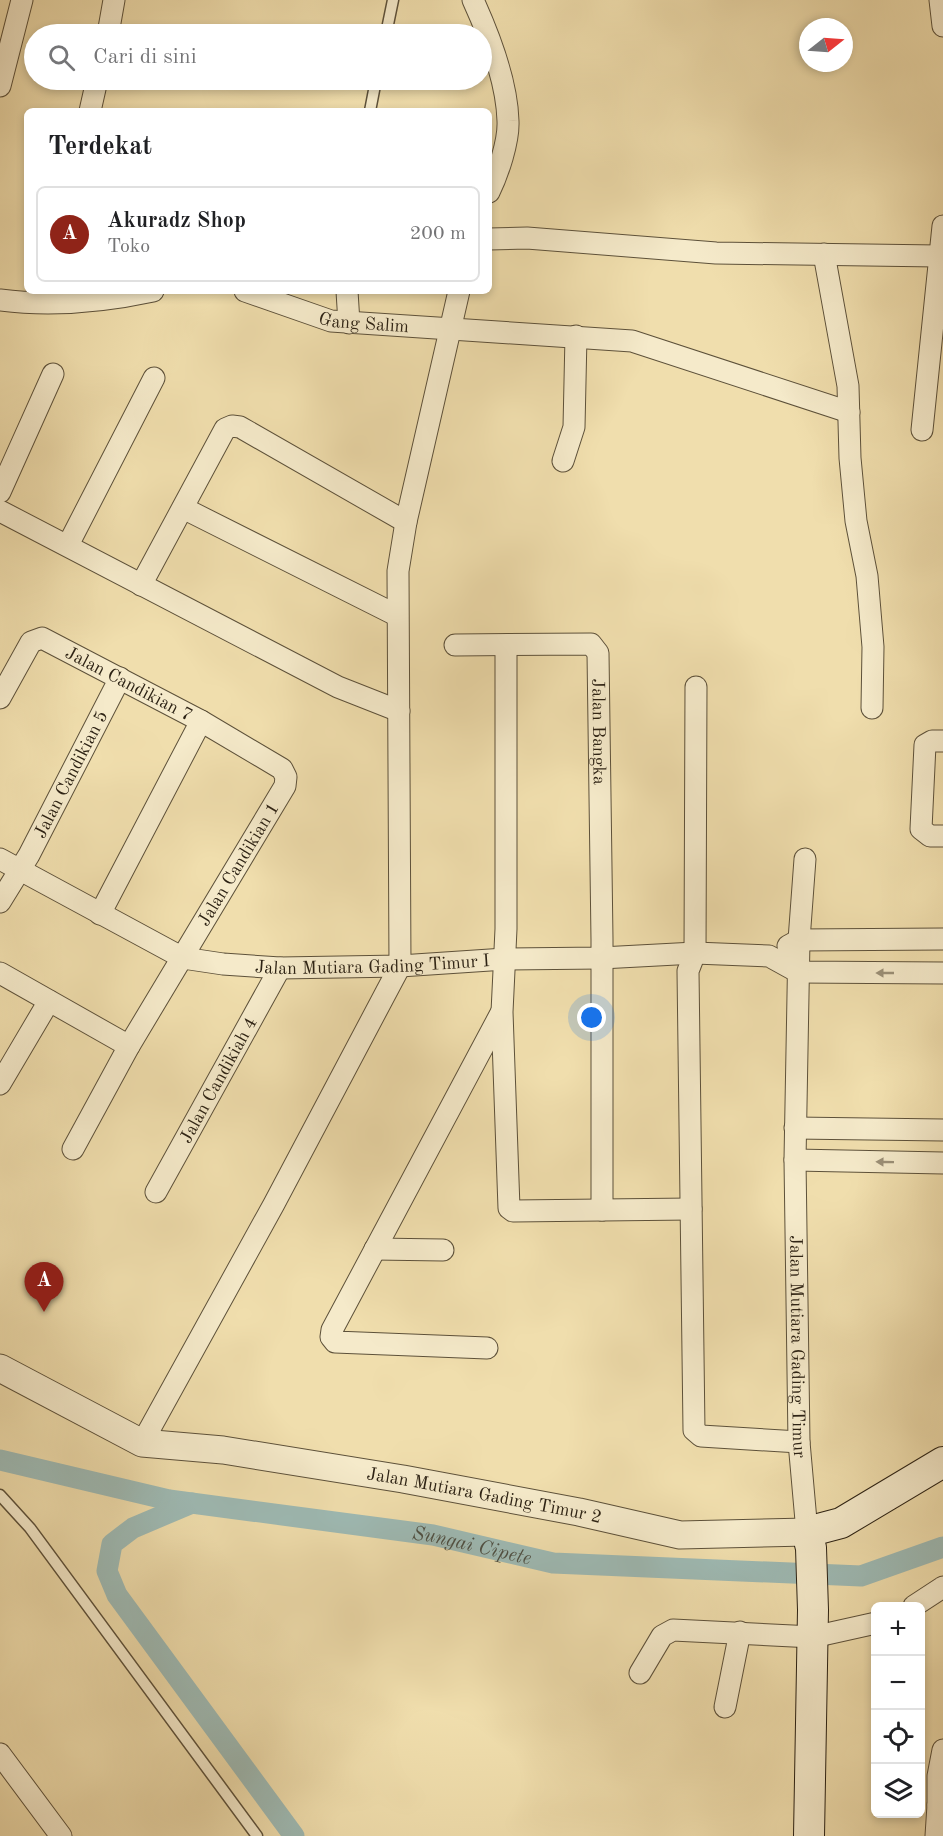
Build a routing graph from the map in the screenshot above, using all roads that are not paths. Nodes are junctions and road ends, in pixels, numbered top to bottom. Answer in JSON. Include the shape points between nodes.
{"nodes":[{"id":1,"x":22,"y":0,"type":"edge"},
{"id":2,"x":114,"y":0,"type":"edge"},
{"id":3,"x":393,"y":0,"type":"edge"},
{"id":4,"x":473,"y":0,"type":"edge"},
{"id":5,"x":940,"y":0,"type":"edge"},
{"id":6,"x":110,"y":24,"type":"edge"},
{"id":7,"x":388,"y":24,"type":"edge"},
{"id":8,"x":482,"y":24,"type":"edge"},
{"id":9,"x":943,"y":26,"type":"edge"},
{"id":10,"x":492,"y":49,"type":"edge"},
{"id":11,"x":0,"y":86,"type":"edge"},
{"id":12,"x":95,"y":90,"type":"edge"},
{"id":13,"x":374,"y":90,"type":"edge"},
{"id":14,"x":91,"y":108,"type":"edge"},
{"id":15,"x":371,"y":108,"type":"edge"},
{"id":16,"x":492,"y":186,"type":"edge"},
{"id":17,"x":943,"y":225,"type":"edge"},
{"id":18,"x":492,"y":239,"type":"edge"},
{"id":19,"x":824,"y":254,"type":"junction"},
{"id":20,"x":938,"y":256,"type":"junction"},
{"id":21,"x":139,"y":294,"type":"edge"},
{"id":22,"x":256,"y":294,"type":"edge"},
{"id":23,"x":347,"y":294,"type":"edge"},
{"id":24,"x":458,"y":294,"type":"edge"},
{"id":25,"x":0,"y":300,"type":"edge"},
{"id":26,"x":349,"y":323,"type":"junction"},
{"id":27,"x":452,"y":329,"type":"junction"},
{"id":28,"x":576,"y":336,"type":"junction"},
{"id":29,"x":53,"y":374,"type":"dead end"},
{"id":30,"x":154,"y":378,"type":"dead end"},
{"id":31,"x":849,"y":412,"type":"junction"},
{"id":32,"x":922,"y":430,"type":"dead end"},
{"id":33,"x":563,"y":461,"type":"dead end"},
{"id":34,"x":0,"y":492,"type":"edge"},
{"id":35,"x":183,"y":508,"type":"junction"},
{"id":36,"x":0,"y":511,"type":"edge"},
{"id":37,"x":406,"y":522,"type":"junction"},
{"id":38,"x":68,"y":545,"type":"junction"},
{"id":39,"x":141,"y":585,"type":"junction"},
{"id":40,"x":396,"y":615,"type":"junction"},
{"id":41,"x":454,"y":645,"type":"dead end"},
{"id":42,"x":506,"y":645,"type":"junction"},
{"id":43,"x":120,"y":678,"type":"junction"},
{"id":44,"x":696,"y":687,"type":"dead end"},
{"id":45,"x":0,"y":698,"type":"edge"},
{"id":46,"x":872,"y":708,"type":"dead end"},
{"id":47,"x":399,"y":711,"type":"junction"},
{"id":48,"x":201,"y":721,"type":"junction"},
{"id":49,"x":943,"y":741,"type":"edge"},
{"id":50,"x":282,"y":769,"type":"joint"},
{"id":51,"x":943,"y":836,"type":"edge"},
{"id":52,"x":805,"y":859,"type":"dead end"},
{"id":53,"x":9,"y":864,"type":"edge"},
{"id":54,"x":0,"y":902,"type":"edge"},
{"id":55,"x":100,"y":914,"type":"junction"},
{"id":56,"x":943,"y":939,"type":"edge"},
{"id":57,"x":799,"y":940,"type":"junction"},
{"id":58,"x":695,"y":953,"type":"junction"},
{"id":59,"x":769,"y":956,"type":"junction"},
{"id":60,"x":183,"y":958,"type":"junction"},
{"id":61,"x":602,"y":958,"type":"junction"},
{"id":62,"x":505,"y":959,"type":"junction"},
{"id":63,"x":400,"y":966,"type":"junction"},
{"id":64,"x":280,"y":968,"type":"junction"},
{"id":65,"x":798,"y":972,"type":"junction"},
{"id":66,"x":0,"y":973,"type":"edge"},
{"id":67,"x":943,"y":973,"type":"edge"},
{"id":68,"x":49,"y":1001,"type":"junction"},
{"id":69,"x":502,"y":1012,"type":"junction"},
{"id":70,"x":129,"y":1046,"type":"junction"},
{"id":71,"x":0,"y":1084,"type":"edge"},
{"id":72,"x":795,"y":1128,"type":"junction"},
{"id":73,"x":943,"y":1130,"type":"edge"},
{"id":74,"x":73,"y":1149,"type":"dead end"},
{"id":75,"x":795,"y":1160,"type":"junction"},
{"id":76,"x":943,"y":1163,"type":"edge"},
{"id":77,"x":156,"y":1192,"type":"dead end"},
{"id":78,"x":691,"y":1209,"type":"junction"},
{"id":79,"x":602,"y":1210,"type":"junction"},
{"id":80,"x":375,"y":1249,"type":"junction"},
{"id":81,"x":443,"y":1250,"type":"dead end"},
{"id":82,"x":487,"y":1348,"type":"dead end"},
{"id":83,"x":0,"y":1349,"type":"edge"},
{"id":84,"x":0,"y":1368,"type":"edge"},
{"id":85,"x":151,"y":1439,"type":"junction"},
{"id":86,"x":799,"y":1442,"type":"junction"},
{"id":87,"x":943,"y":1462,"type":"edge"},
{"id":88,"x":0,"y":1495,"type":"edge"},
{"id":89,"x":809,"y":1540,"type":"junction"},
{"id":90,"x":943,"y":1587,"type":"edge"},
{"id":91,"x":920,"y":1602,"type":"edge"},
{"id":92,"x":813,"y":1623,"type":"junction"},
{"id":93,"x":871,"y":1623,"type":"edge"},
{"id":94,"x":740,"y":1632,"type":"junction"},
{"id":95,"x":640,"y":1673,"type":"dead end"},
{"id":96,"x":725,"y":1707,"type":"dead end"},
{"id":97,"x":943,"y":1750,"type":"edge"},
{"id":98,"x":0,"y":1754,"type":"edge"},
{"id":99,"x":940,"y":1806,"type":"edge"},
{"id":100,"x":61,"y":1836,"type":"edge"},
{"id":101,"x":257,"y":1836,"type":"edge"},
{"id":102,"x":809,"y":1836,"type":"edge"},
{"id":103,"x":936,"y":1836,"type":"edge"}],
"edges":[{"from":1,"to":11,"type":"street"},
{"from":2,"to":6,"type":"street"},
{"from":3,"to":7,"type":"lane"},
{"from":4,"to":8,"type":"street"},
{"from":5,"to":9,"type":"street"},
{"from":10,"to":16,"type":"street","via":[[508,122],[498,175]]},
{"from":12,"to":14,"type":"street"},
{"from":13,"to":15,"type":"lane"},
{"from":17,"to":20,"type":"street"},
{"from":18,"to":19,"type":"street","via":[[526,238],[716,253]]},
{"from":19,"to":20,"type":"street"},
{"from":19,"to":31,"type":"street","via":[[848,386]]},
{"from":20,"to":32,"type":"street"},
{"from":21,"to":25,"type":"street","via":[[100,302],[28,304]]},
{"from":22,"to":26,"type":"street","name":"Gang Salim","via":[[314,316]]},
{"from":23,"to":26,"type":"street"},
{"from":24,"to":27,"type":"street"},
{"from":26,"to":27,"type":"street","name":"Gang Salim"},
{"from":27,"to":28,"type":"street","name":"Gang Salim"},
{"from":27,"to":37,"type":"street"},
{"from":28,"to":31,"type":"street","name":"Gang Salim","via":[[632,341]]},
{"from":28,"to":33,"type":"street","via":[[574,427]]},
{"from":29,"to":34,"type":"street"},
{"from":30,"to":38,"type":"street"},
{"from":31,"to":46,"type":"street","via":[[856,520],[867,576],[873,647]]},
{"from":35,"to":37,"type":"street","via":[[225,429],[231,426],[240,427]]},
{"from":35,"to":39,"type":"street"},
{"from":35,"to":40,"type":"street"},
{"from":36,"to":38,"type":"street"},
{"from":37,"to":40,"type":"street"},
{"from":38,"to":39,"type":"street"},
{"from":39,"to":47,"type":"street","via":[[338,687]]},
{"from":40,"to":47,"type":"street"},
{"from":41,"to":42,"type":"street","name":"Jalan Bangka"},
{"from":42,"to":61,"type":"street","name":"Jalan Bangka","via":[[591,644],[598,653]]},
{"from":42,"to":62,"type":"street"},
{"from":43,"to":45,"type":"street","name":"Jalan Candikian 7","via":[[36,638]]},
{"from":43,"to":48,"type":"street","name":"Jalan Candikian 7"},
{"from":43,"to":53,"type":"street","name":"Jalan Candikian 5","via":[[29,855]]},
{"from":44,"to":58,"type":"street"},
{"from":47,"to":63,"type":"street"},
{"from":48,"to":50,"type":"street","name":"Jalan Candikian 7"},
{"from":48,"to":55,"type":"street"},
{"from":49,"to":51,"type":"street","via":[[925,745],[921,829],[930,836]]},
{"from":50,"to":60,"type":"street","name":"Jalan Candikian 1","via":[[285,786]]},
{"from":52,"to":57,"type":"street","name":"Jalan Mutiara Gading Timur"},
{"from":53,"to":54,"type":"street","name":"Jalan Candikian 5"},
{"from":53,"to":55,"type":"street","name":"Jalan Mutiara Gading Timur I"},
{"from":55,"to":60,"type":"street","name":"Jalan Mutiara Gading Timur I"},
{"from":56,"to":57,"type":"street"},
{"from":57,"to":59,"type":"street"},
{"from":57,"to":65,"type":"street","name":"Jalan Mutiara Gading Timur"},
{"from":58,"to":59,"type":"street","name":"Jalan Mutiara Gading Timur I"},
{"from":58,"to":61,"type":"street","name":"Jalan Mutiara Gading Timur I"},
{"from":58,"to":78,"type":"street","via":[[688,971]]},
{"from":59,"to":65,"type":"street","name":"Jalan Mutiara Gading Timur I"},
{"from":60,"to":64,"type":"street","name":"Jalan Mutiara Gading Timur I"},
{"from":60,"to":70,"type":"street","name":"Jalan Candikian 1"},
{"from":61,"to":62,"type":"street","name":"Jalan Mutiara Gading Timur I"},
{"from":61,"to":79,"type":"street"},
{"from":62,"to":63,"type":"street","name":"Jalan Mutiara Gading Timur I"},
{"from":62,"to":69,"type":"street"},
{"from":63,"to":64,"type":"street","name":"Jalan Mutiara Gading Timur I"},
{"from":63,"to":85,"type":"street"},
{"from":64,"to":77,"type":"street","name":"Jalan Candikiah 4"},
{"from":67,"to":65,"type":"street","one_way":true},
{"from":65,"to":72,"type":"street","name":"Jalan Mutiara Gading Timur"},
{"from":66,"to":68,"type":"street"},
{"from":68,"to":70,"type":"street"},
{"from":68,"to":71,"type":"street"},
{"from":69,"to":79,"type":"street","via":[[509,1208]]},
{"from":69,"to":80,"type":"street"},
{"from":70,"to":74,"type":"street","name":"Jalan Candikian 1"},
{"from":72,"to":73,"type":"street"},
{"from":72,"to":75,"type":"street","name":"Jalan Mutiara Gading Timur"},
{"from":76,"to":75,"type":"street","one_way":true},
{"from":75,"to":86,"type":"street","name":"Jalan Mutiara Gading Timur"},
{"from":78,"to":79,"type":"street"},
{"from":78,"to":86,"type":"street","via":[[694,1430],[701,1436]]},
{"from":80,"to":81,"type":"street"},
{"from":80,"to":82,"type":"street","via":[[332,1330],[335,1342]]},
{"from":83,"to":85,"type":"street","name":"Jalan Mutiara Gading Timur 2"},
{"from":84,"to":85,"type":"street","name":"Jalan Mutiara Gading Timur 2"},
{"from":85,"to":89,"type":"street","name":"Jalan Mutiara Gading Timur 2","via":[[403,1479],[680,1535]]},
{"from":86,"to":89,"type":"street","name":"Jalan Mutiara Gading Timur"},
{"from":87,"to":89,"type":"main road"},
{"from":88,"to":101,"type":"lane","via":[[30,1528]]},
{"from":89,"to":92,"type":"main road","name":"Jalan Mutiara Gading Timur"},
{"from":90,"to":91,"type":"street"},
{"from":92,"to":93,"type":"street"},
{"from":92,"to":94,"type":"street"},
{"from":92,"to":102,"type":"main road","name":"Jalan Mutiara Gading Timur"},
{"from":94,"to":95,"type":"street","via":[[673,1630],[662,1636]]},
{"from":94,"to":96,"type":"street"},
{"from":97,"to":99,"type":"street","via":[[938,1776]]},
{"from":98,"to":100,"type":"street"},
{"from":99,"to":103,"type":"street"}]}
